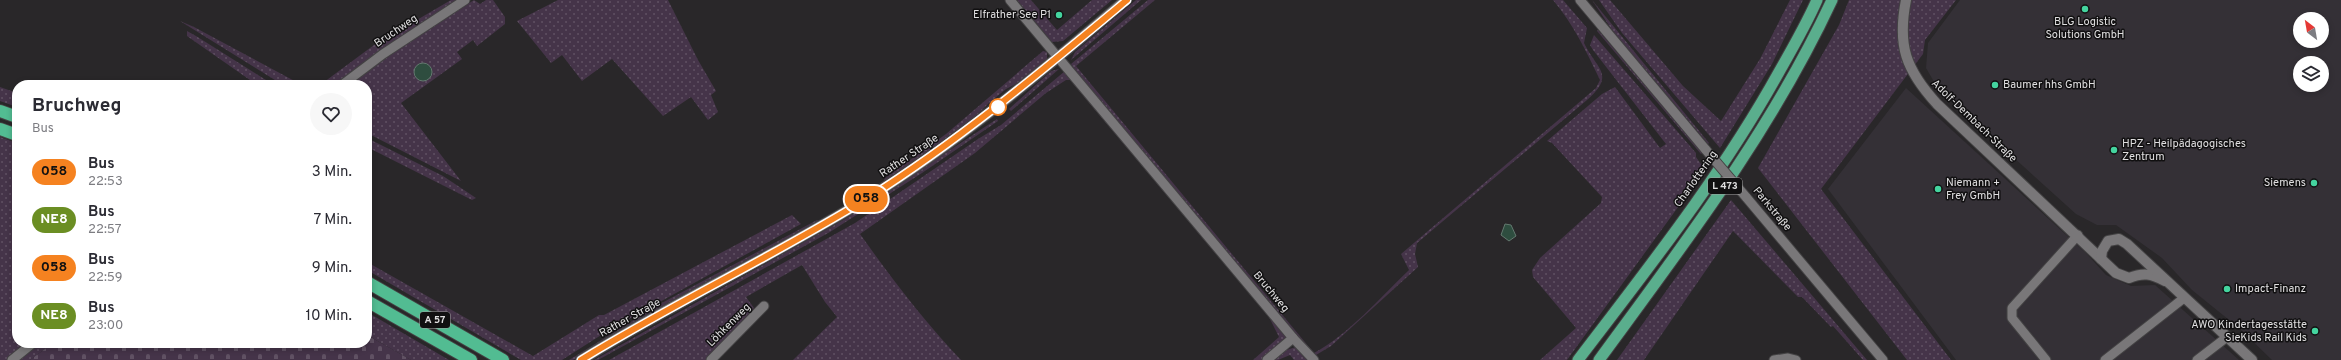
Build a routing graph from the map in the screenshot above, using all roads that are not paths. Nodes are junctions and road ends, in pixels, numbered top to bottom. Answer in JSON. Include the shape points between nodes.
{"nodes":[{"id":1,"x":465,"y":0,"type":"edge"},
{"id":2,"x":1010,"y":0,"type":"edge"},
{"id":3,"x":1126,"y":0,"type":"edge"},
{"id":4,"x":1580,"y":0,"type":"edge"},
{"id":5,"x":1816,"y":0,"type":"edge"},
{"id":6,"x":1832,"y":0,"type":"edge"},
{"id":7,"x":1906,"y":0,"type":"edge"},
{"id":8,"x":1059,"y":57,"type":"junction"},
{"id":9,"x":349,"y":80,"type":"edge"},
{"id":10,"x":0,"y":111,"type":"edge"},
{"id":11,"x":12,"y":115,"type":"edge"},
{"id":12,"x":0,"y":129,"type":"edge"},
{"id":13,"x":12,"y":133,"type":"edge"},
{"id":14,"x":2081,"y":238,"type":"junction"},
{"id":15,"x":2104,"y":245,"type":"junction"},
{"id":16,"x":2142,"y":257,"type":"junction"},
{"id":17,"x":2101,"y":259,"type":"junction"},
{"id":18,"x":2129,"y":278,"type":"junction"},
{"id":19,"x":2165,"y":281,"type":"junction"},
{"id":20,"x":372,"y":285,"type":"edge"},
{"id":21,"x":2184,"y":298,"type":"junction"},
{"id":22,"x":372,"y":304,"type":"edge"},
{"id":23,"x":764,"y":306,"type":"dead end"},
{"id":24,"x":2227,"y":337,"type":"junction"},
{"id":25,"x":1293,"y":338,"type":"junction"},
{"id":26,"x":27,"y":348,"type":"edge"},
{"id":27,"x":12,"y":360,"type":"edge"},
{"id":28,"x":471,"y":360,"type":"edge"},
{"id":29,"x":503,"y":360,"type":"edge"},
{"id":30,"x":581,"y":360,"type":"edge"},
{"id":31,"x":711,"y":360,"type":"edge"},
{"id":32,"x":1267,"y":360,"type":"edge"},
{"id":33,"x":1314,"y":360,"type":"edge"},
{"id":34,"x":1578,"y":360,"type":"edge"},
{"id":35,"x":1599,"y":360,"type":"edge"},
{"id":36,"x":1774,"y":360,"type":"edge"},
{"id":37,"x":1796,"y":360,"type":"edge"},
{"id":38,"x":1884,"y":360,"type":"edge"},
{"id":39,"x":2046,"y":360,"type":"edge"},
{"id":40,"x":2105,"y":360,"type":"edge"},
{"id":41,"x":2197,"y":360,"type":"edge"},
{"id":42,"x":2252,"y":360,"type":"edge"}],
"edges":[{"from":1,"to":9,"type":"street","name":"Bruchweg"},
{"from":2,"to":8,"type":"street","name":"Bruchweg"},
{"from":3,"to":8,"type":"main road","name":"Rather Straße"},
{"from":4,"to":38,"type":"street","name":"Parkstraße","bridge":true},
{"from":5,"to":34,"type":"highway","name":"Charlottering","number":"L 473","via":[[1808,20],[1752,120],[1697,202]]},
{"from":6,"to":35,"type":"highway","number":"L 473","via":[[1769,120],[1709,210]]},
{"from":7,"to":14,"type":"main road","name":"Adolf-Dembach-Straße","via":[[1902,33],[1904,50],[1910,68],[1920,85],[1937,104]]},
{"from":8,"to":25,"type":"street","name":"Bruchweg"},
{"from":8,"to":30,"type":"main road","name":"Rather Straße","via":[[958,137],[869,198]]},
{"from":10,"to":11,"type":"highway"},
{"from":12,"to":13,"type":"highway"},
{"from":14,"to":15,"type":"main road","name":"Adolf-Dembach-Straße"},
{"from":14,"to":17,"type":"main road","name":"Adolf-Dembach-Straße"},
{"from":14,"to":39,"type":"street","via":[[2012,308],[2012,318]]},
{"from":15,"to":16,"type":"main road","name":"Adolf-Dembach-Straße","via":[[2113,239],[2120,239]]},
{"from":15,"to":17,"type":"main road"},
{"from":16,"to":18,"type":"main road","via":[[2141,268]]},
{"from":16,"to":19,"type":"main road","name":"Adolf-Dembach-Straße"},
{"from":17,"to":18,"type":"main road","name":"Adolf-Dembach-Straße","via":[[2116,273]]},
{"from":18,"to":19,"type":"main road","name":"Adolf-Dembach-Straße","via":[[2144,273]]},
{"from":19,"to":21,"type":"main road","name":"Adolf-Dembach-Straße"},
{"from":20,"to":29,"type":"highway","number":"A 57"},
{"from":21,"to":24,"type":"main road","name":"Adolf-Dembach-Straße"},
{"from":21,"to":40,"type":"street"},
{"from":22,"to":28,"type":"highway","number":"A 57"},
{"from":23,"to":31,"type":"street","name":"Löhkenweg"},
{"from":24,"to":41,"type":"street"},
{"from":24,"to":42,"type":"main road","name":"Adolf-Dembach-Straße"},
{"from":25,"to":32,"type":"street"},
{"from":25,"to":33,"type":"street","name":"Bruchweg"},
{"from":26,"to":27,"type":"street"},
{"from":36,"to":37,"type":"street"}]}
